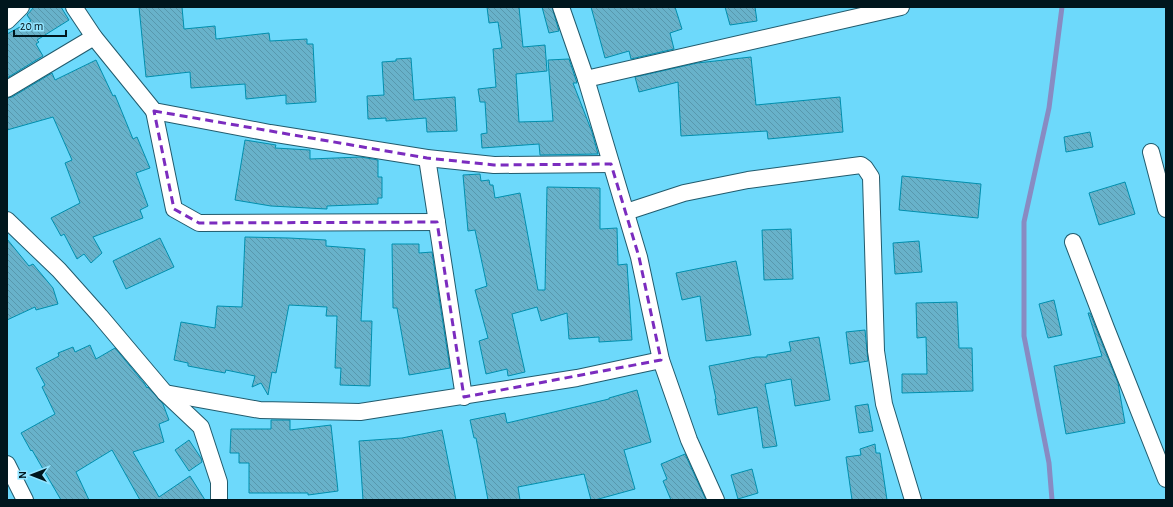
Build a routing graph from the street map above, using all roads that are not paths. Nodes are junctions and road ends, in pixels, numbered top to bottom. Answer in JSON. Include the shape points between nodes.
{"nodes":[{"id":1,"x":21,"y":7,"type":"edge"},
{"id":2,"x":74,"y":7,"type":"edge"},
{"id":3,"x":561,"y":7,"type":"edge"},
{"id":4,"x":901,"y":7,"type":"edge"},
{"id":5,"x":7,"y":21,"type":"edge"},
{"id":6,"x":94,"y":37,"type":"junction"},
{"id":7,"x":586,"y":79,"type":"junction"},
{"id":8,"x":7,"y":89,"type":"edge"},
{"id":9,"x":154,"y":111,"type":"junction"},
{"id":10,"x":1151,"y":152,"type":"dead end"},
{"id":11,"x":427,"y":158,"type":"junction"},
{"id":12,"x":611,"y":164,"type":"junction"},
{"id":13,"x":1166,"y":208,"type":"edge"},
{"id":14,"x":626,"y":212,"type":"junction"},
{"id":15,"x":7,"y":220,"type":"edge"},
{"id":16,"x":437,"y":222,"type":"junction"},
{"id":17,"x":1073,"y":242,"type":"dead end"},
{"id":18,"x":661,"y":360,"type":"junction"},
{"id":19,"x":165,"y":393,"type":"junction"},
{"id":20,"x":464,"y":397,"type":"junction"},
{"id":21,"x":7,"y":464,"type":"edge"},
{"id":22,"x":1166,"y":478,"type":"edge"},
{"id":23,"x":25,"y":500,"type":"edge"},
{"id":24,"x":219,"y":500,"type":"edge"},
{"id":25,"x":716,"y":500,"type":"edge"},
{"id":26,"x":913,"y":500,"type":"edge"}],
"edges":[{"from":1,"to":5,"type":"street"},
{"from":2,"to":6,"type":"street"},
{"from":3,"to":7,"type":"street"},
{"from":4,"to":7,"type":"street"},
{"from":6,"to":8,"type":"street"},
{"from":6,"to":9,"type":"street"},
{"from":7,"to":12,"type":"street"},
{"from":9,"to":11,"type":"street","via":[[285,136]]},
{"from":9,"to":16,"type":"street","via":[[174,209],[199,222]]},
{"from":10,"to":13,"type":"street"},
{"from":11,"to":12,"type":"street","via":[[494,165]]},
{"from":11,"to":16,"type":"street"},
{"from":12,"to":14,"type":"street"},
{"from":14,"to":18,"type":"street","via":[[639,257]]},
{"from":14,"to":26,"type":"street","via":[[684,193],[748,180],[861,165],[865,168],[871,177],[876,351],[884,404]]},
{"from":15,"to":19,"type":"street","via":[[60,270]]},
{"from":16,"to":20,"type":"street"},
{"from":17,"to":22,"type":"street"},
{"from":18,"to":20,"type":"street","via":[[576,378]]},
{"from":18,"to":25,"type":"street","via":[[689,440]]},
{"from":19,"to":20,"type":"street","via":[[260,410],[360,412]]},
{"from":19,"to":24,"type":"street","via":[[201,428],[219,482]]},
{"from":21,"to":23,"type":"street"}]}
